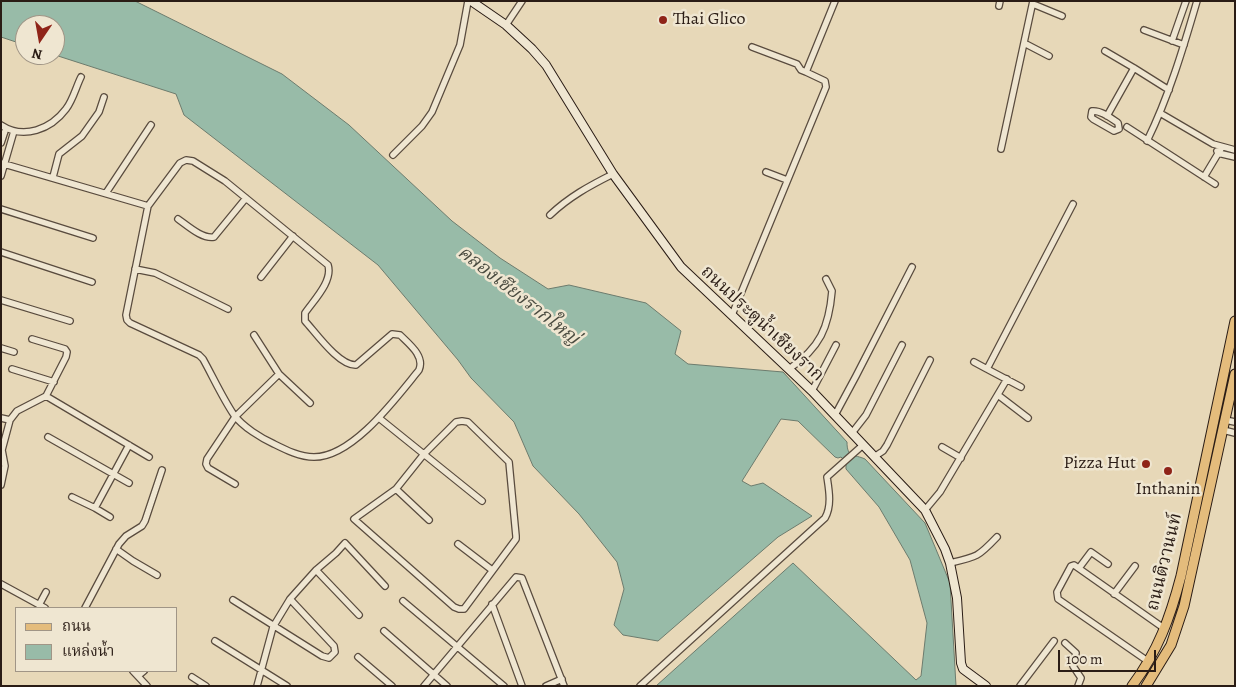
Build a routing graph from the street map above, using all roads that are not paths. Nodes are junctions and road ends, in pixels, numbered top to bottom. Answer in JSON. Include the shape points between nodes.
{"nodes":[{"id":1,"x":469,"y":1,"type":"edge"},
{"id":2,"x":522,"y":1,"type":"edge"},
{"id":3,"x":835,"y":1,"type":"edge"},
{"id":4,"x":1186,"y":1,"type":"edge"},
{"id":5,"x":1197,"y":1,"type":"edge"},
{"id":6,"x":1033,"y":3,"type":"edge"},
{"id":7,"x":482,"y":4,"type":"edge"},
{"id":8,"x":1062,"y":16,"type":"dead end"},
{"id":9,"x":506,"y":25,"type":"junction"},
{"id":10,"x":1144,"y":30,"type":"dead end"},
{"id":11,"x":1172,"y":41,"type":"junction"},
{"id":12,"x":1024,"y":43,"type":"junction"},
{"id":13,"x":1184,"y":46,"type":"junction"},
{"id":14,"x":752,"y":47,"type":"dead end"},
{"id":15,"x":1105,"y":50,"type":"dead end"},
{"id":16,"x":1048,"y":56,"type":"dead end"},
{"id":17,"x":1134,"y":68,"type":"junction"},
{"id":18,"x":806,"y":72,"type":"junction"},
{"id":19,"x":81,"y":77,"type":"dead end"},
{"id":20,"x":1169,"y":90,"type":"junction"},
{"id":21,"x":104,"y":97,"type":"dead end"},
{"id":22,"x":1160,"y":113,"type":"junction"},
{"id":23,"x":1107,"y":116,"type":"junction"},
{"id":24,"x":151,"y":125,"type":"dead end"},
{"id":25,"x":3,"y":126,"type":"edge"},
{"id":26,"x":1127,"y":127,"type":"dead end"},
{"id":27,"x":14,"y":130,"type":"junction"},
{"id":28,"x":1147,"y":141,"type":"junction"},
{"id":29,"x":1,"y":143,"type":"edge"},
{"id":30,"x":1213,"y":144,"type":"junction"},
{"id":31,"x":1222,"y":147,"type":"junction"},
{"id":32,"x":1001,"y":149,"type":"dead end"},
{"id":33,"x":1235,"y":150,"type":"edge"},
{"id":34,"x":1218,"y":153,"type":"junction"},
{"id":35,"x":393,"y":155,"type":"dead end"},
{"id":36,"x":1235,"y":156,"type":"edge"},
{"id":37,"x":3,"y":163,"type":"edge"},
{"id":38,"x":766,"y":172,"type":"dead end"},
{"id":39,"x":613,"y":174,"type":"junction"},
{"id":40,"x":1,"y":176,"type":"edge"},
{"id":41,"x":52,"y":177,"type":"junction"},
{"id":42,"x":1204,"y":177,"type":"junction"},
{"id":43,"x":787,"y":180,"type":"junction"},
{"id":44,"x":1215,"y":184,"type":"dead end"},
{"id":45,"x":109,"y":194,"type":"junction"},
{"id":46,"x":246,"y":198,"type":"junction"},
{"id":47,"x":1073,"y":204,"type":"dead end"},
{"id":48,"x":148,"y":206,"type":"junction"},
{"id":49,"x":1,"y":209,"type":"edge"},
{"id":50,"x":550,"y":215,"type":"dead end"},
{"id":51,"x":178,"y":219,"type":"dead end"},
{"id":52,"x":293,"y":236,"type":"junction"},
{"id":53,"x":94,"y":238,"type":"dead end"},
{"id":54,"x":1,"y":252,"type":"edge"},
{"id":55,"x":912,"y":268,"type":"dead end"},
{"id":56,"x":135,"y":269,"type":"junction"},
{"id":57,"x":262,"y":277,"type":"dead end"},
{"id":58,"x":826,"y":279,"type":"dead end"},
{"id":59,"x":92,"y":282,"type":"dead end"},
{"id":60,"x":1,"y":300,"type":"edge"},
{"id":61,"x":228,"y":309,"type":"dead end"},
{"id":62,"x":732,"y":315,"type":"junction"},
{"id":63,"x":70,"y":321,"type":"dead end"},
{"id":64,"x":1235,"y":321,"type":"edge"},
{"id":65,"x":254,"y":335,"type":"dead end"},
{"id":66,"x":32,"y":339,"type":"dead end"},
{"id":67,"x":836,"y":345,"type":"dead end"},
{"id":68,"x":902,"y":345,"type":"dead end"},
{"id":69,"x":1,"y":348,"type":"edge"},
{"id":70,"x":14,"y":352,"type":"dead end"},
{"id":71,"x":930,"y":360,"type":"dead end"},
{"id":72,"x":974,"y":362,"type":"dead end"},
{"id":73,"x":12,"y":369,"type":"dead end"},
{"id":74,"x":790,"y":369,"type":"junction"},
{"id":75,"x":987,"y":369,"type":"junction"},
{"id":76,"x":279,"y":374,"type":"junction"},
{"id":77,"x":1235,"y":374,"type":"edge"},
{"id":78,"x":1007,"y":379,"type":"junction"},
{"id":79,"x":54,"y":382,"type":"junction"},
{"id":80,"x":1021,"y":387,"type":"dead end"},
{"id":81,"x":812,"y":391,"type":"junction"},
{"id":82,"x":998,"y":395,"type":"junction"},
{"id":83,"x":46,"y":396,"type":"junction"},
{"id":84,"x":310,"y":402,"type":"dead end"},
{"id":85,"x":834,"y":414,"type":"junction"},
{"id":86,"x":236,"y":417,"type":"junction"},
{"id":87,"x":1,"y":418,"type":"edge"},
{"id":88,"x":379,"y":418,"type":"junction"},
{"id":89,"x":1028,"y":418,"type":"dead end"},
{"id":90,"x":10,"y":420,"type":"junction"},
{"id":91,"x":1230,"y":421,"type":"edge"},
{"id":92,"x":1223,"y":430,"type":"junction"},
{"id":93,"x":852,"y":433,"type":"junction"},
{"id":94,"x":1235,"y":433,"type":"edge"},
{"id":95,"x":48,"y":437,"type":"dead end"},
{"id":96,"x":129,"y":445,"type":"junction"},
{"id":97,"x":863,"y":445,"type":"junction"},
{"id":98,"x":942,"y":447,"type":"dead end"},
{"id":99,"x":2,"y":450,"type":"edge"},
{"id":100,"x":424,"y":454,"type":"junction"},
{"id":101,"x":149,"y":457,"type":"dead end"},
{"id":102,"x":874,"y":457,"type":"junction"},
{"id":103,"x":960,"y":458,"type":"junction"},
{"id":104,"x":162,"y":470,"type":"dead end"},
{"id":105,"x":113,"y":474,"type":"junction"},
{"id":106,"x":129,"y":483,"type":"dead end"},
{"id":107,"x":1,"y":484,"type":"edge"},
{"id":108,"x":235,"y":484,"type":"dead end"},
{"id":109,"x":396,"y":489,"type":"junction"},
{"id":110,"x":72,"y":497,"type":"dead end"},
{"id":111,"x":482,"y":501,"type":"dead end"},
{"id":112,"x":95,"y":508,"type":"junction"},
{"id":113,"x":924,"y":510,"type":"junction"},
{"id":114,"x":110,"y":517,"type":"dead end"},
{"id":115,"x":429,"y":520,"type":"dead end"},
{"id":116,"x":998,"y":537,"type":"dead end"},
{"id":117,"x":458,"y":544,"type":"dead end"},
{"id":118,"x":116,"y":549,"type":"junction"},
{"id":119,"x":950,"y":563,"type":"junction"},
{"id":120,"x":1108,"y":564,"type":"dead end"},
{"id":121,"x":1135,"y":566,"type":"dead end"},
{"id":122,"x":1079,"y":568,"type":"junction"},
{"id":123,"x":316,"y":570,"type":"junction"},
{"id":124,"x":492,"y":570,"type":"junction"},
{"id":125,"x":157,"y":575,"type":"dead end"},
{"id":126,"x":1,"y":584,"type":"edge"},
{"id":127,"x":385,"y":586,"type":"dead end"},
{"id":128,"x":46,"y":592,"type":"dead end"},
{"id":129,"x":1114,"y":594,"type":"junction"},
{"id":130,"x":290,"y":599,"type":"junction"},
{"id":131,"x":233,"y":600,"type":"dead end"},
{"id":132,"x":403,"y":601,"type":"dead end"},
{"id":133,"x":492,"y":604,"type":"junction"},
{"id":134,"x":39,"y":605,"type":"junction"},
{"id":135,"x":43,"y":607,"type":"edge"},
{"id":136,"x":86,"y":607,"type":"edge"},
{"id":137,"x":360,"y":615,"type":"dead end"},
{"id":138,"x":274,"y":627,"type":"junction"},
{"id":139,"x":1165,"y":629,"type":"junction"},
{"id":140,"x":384,"y":631,"type":"dead end"},
{"id":141,"x":1054,"y":641,"type":"dead end"},
{"id":142,"x":215,"y":642,"type":"dead end"},
{"id":143,"x":1064,"y":643,"type":"dead end"},
{"id":144,"x":457,"y":646,"type":"junction"},
{"id":145,"x":358,"y":657,"type":"dead end"},
{"id":146,"x":1149,"y":662,"type":"junction"},
{"id":147,"x":134,"y":672,"type":"edge"},
{"id":148,"x":143,"y":672,"type":"edge"},
{"id":149,"x":262,"y":672,"type":"junction"},
{"id":150,"x":433,"y":674,"type":"junction"},
{"id":151,"x":138,"y":676,"type":"junction"},
{"id":152,"x":192,"y":677,"type":"dead end"},
{"id":153,"x":562,"y":679,"type":"junction"},
{"id":154,"x":147,"y":686,"type":"edge"},
{"id":155,"x":206,"y":686,"type":"edge"},
{"id":156,"x":258,"y":686,"type":"edge"},
{"id":157,"x":287,"y":686,"type":"edge"},
{"id":158,"x":392,"y":686,"type":"edge"},
{"id":159,"x":424,"y":686,"type":"edge"},
{"id":160,"x":447,"y":686,"type":"edge"},
{"id":161,"x":504,"y":686,"type":"edge"},
{"id":162,"x":522,"y":686,"type":"edge"},
{"id":163,"x":546,"y":686,"type":"edge"},
{"id":164,"x":564,"y":686,"type":"edge"},
{"id":165,"x":640,"y":686,"type":"edge"},
{"id":166,"x":986,"y":686,"type":"edge"},
{"id":167,"x":1020,"y":686,"type":"edge"},
{"id":168,"x":1078,"y":686,"type":"edge"},
{"id":169,"x":1132,"y":686,"type":"edge"},
{"id":170,"x":1146,"y":686,"type":"edge"}],
"edges":[{"from":1,"to":7,"type":"street","name":"ถนนประตูน้ำเชียงราก"},
{"from":1,"to":35,"type":"street","via":[[460,45],[432,112]]},
{"from":2,"to":9,"type":"street"},
{"from":3,"to":18,"type":"street"},
{"from":4,"to":11,"type":"street"},
{"from":5,"to":13,"type":"street"},
{"from":6,"to":8,"type":"street"},
{"from":6,"to":12,"type":"street"},
{"from":7,"to":9,"type":"street","name":"ถนนประตูน้ำเชียงราก"},
{"from":9,"to":39,"type":"street","name":"ถนนประตูน้ำเชียงราก","via":[[546,65]]},
{"from":10,"to":11,"type":"street"},
{"from":11,"to":13,"type":"street"},
{"from":12,"to":16,"type":"street"},
{"from":12,"to":32,"type":"street"},
{"from":13,"to":20,"type":"street"},
{"from":14,"to":18,"type":"street","via":[[797,64]]},
{"from":15,"to":17,"type":"street"},
{"from":17,"to":20,"type":"street"},
{"from":17,"to":23,"type":"street"},
{"from":18,"to":43,"type":"street","via":[[825,81],[826,87]]},
{"from":19,"to":27,"type":"street","via":[[68,108],[58,119],[46,128],[32,132]]},
{"from":20,"to":22,"type":"street"},
{"from":21,"to":41,"type":"street","via":[[99,112],[82,136],[59,154]]},
{"from":22,"to":28,"type":"street"},
{"from":22,"to":30,"type":"street"},
{"from":23,"to":23,"type":"street","via":[[1118,123],[1117,130],[1109,130],[1091,117],[1094,110]]},
{"from":24,"to":45,"type":"street"},
{"from":25,"to":27,"type":"street"},
{"from":25,"to":29,"type":"street"},
{"from":26,"to":28,"type":"street"},
{"from":27,"to":37,"type":"street"},
{"from":28,"to":42,"type":"street"},
{"from":30,"to":31,"type":"street"},
{"from":30,"to":34,"type":"street"},
{"from":31,"to":33,"type":"street"},
{"from":31,"to":34,"type":"street"},
{"from":34,"to":36,"type":"street"},
{"from":34,"to":42,"type":"street"},
{"from":37,"to":40,"type":"street"},
{"from":37,"to":41,"type":"street"},
{"from":38,"to":43,"type":"street"},
{"from":39,"to":50,"type":"street","via":[[580,191]]},
{"from":39,"to":62,"type":"street","name":"ถนนประตูน้ำเชียงราก","via":[[681,267]]},
{"from":41,"to":45,"type":"street"},
{"from":42,"to":44,"type":"street"},
{"from":43,"to":62,"type":"street"},
{"from":45,"to":48,"type":"street"},
{"from":46,"to":48,"type":"street","via":[[225,181],[186,160],[180,163]]},
{"from":46,"to":51,"type":"street","via":[[214,237],[204,236]]},
{"from":46,"to":52,"type":"street"},
{"from":47,"to":75,"type":"street"},
{"from":48,"to":56,"type":"street"},
{"from":49,"to":53,"type":"street"},
{"from":52,"to":57,"type":"street"},
{"from":52,"to":88,"type":"street","via":[[328,264],[328,278],[304,317],[327,348],[356,365],[392,334],[400,334],[421,358],[419,370]]},
{"from":54,"to":59,"type":"street"},
{"from":55,"to":85,"type":"street"},
{"from":56,"to":61,"type":"street","via":[[155,273]]},
{"from":56,"to":86,"type":"street","via":[[127,320],[199,355]]},
{"from":58,"to":74,"type":"street","via":[[832,291],[825,329],[803,360]]},
{"from":60,"to":63,"type":"street"},
{"from":62,"to":74,"type":"street","name":"ถนนประตูน้ำเชียงราก"},
{"from":64,"to":139,"type":"main road","name":"ถนนติวานนท์","via":[[1181,576]]},
{"from":65,"to":76,"type":"street"},
{"from":66,"to":79,"type":"street","via":[[67,352]]},
{"from":67,"to":81,"type":"street"},
{"from":68,"to":93,"type":"street","via":[[866,415]]},
{"from":69,"to":70,"type":"street"},
{"from":71,"to":102,"type":"street","via":[[887,446]]},
{"from":72,"to":75,"type":"street"},
{"from":73,"to":79,"type":"street"},
{"from":74,"to":81,"type":"street","name":"ถนนประตูน้ำเชียงราก"},
{"from":75,"to":78,"type":"street"},
{"from":76,"to":84,"type":"street"},
{"from":76,"to":86,"type":"street"},
{"from":77,"to":91,"type":"main road","name":"ถนนติวานนท์"},
{"from":78,"to":80,"type":"street"},
{"from":78,"to":82,"type":"street"},
{"from":79,"to":83,"type":"street"},
{"from":81,"to":85,"type":"street","name":"ถนนประตูน้ำเชียงราก"},
{"from":82,"to":89,"type":"street"},
{"from":82,"to":103,"type":"street"},
{"from":83,"to":90,"type":"street","via":[[17,411]]},
{"from":83,"to":96,"type":"street"},
{"from":85,"to":93,"type":"street","name":"ถนนประตูน้ำเชียงราก"},
{"from":86,"to":88,"type":"street","via":[[266,440],[290,452],[314,457],[335,453]]},
{"from":86,"to":108,"type":"street","via":[[206,464]]},
{"from":87,"to":90,"type":"street"},
{"from":88,"to":100,"type":"street"},
{"from":90,"to":99,"type":"street"},
{"from":91,"to":92,"type":"main road","name":"ถนนติวานนท์"},
{"from":92,"to":94,"type":"street"},
{"from":92,"to":170,"type":"main road","name":"ถนนติวานนท์","via":[[1178,626],[1167,652]]},
{"from":93,"to":97,"type":"street","name":"ถนนประตูน้ำเชียงราก"},
{"from":95,"to":105,"type":"street"},
{"from":96,"to":101,"type":"street"},
{"from":96,"to":105,"type":"street"},
{"from":97,"to":102,"type":"street","name":"ถนนประตูน้ำเชียงราก"},
{"from":97,"to":165,"type":"street","via":[[827,477],[829,501],[825,518]]},
{"from":98,"to":103,"type":"street"},
{"from":99,"to":107,"type":"street","via":[[5,466]]},
{"from":100,"to":109,"type":"street"},
{"from":100,"to":111,"type":"street"},
{"from":100,"to":124,"type":"street","via":[[456,422],[462,421],[468,422],[509,462],[516,539]]},
{"from":102,"to":113,"type":"street","name":"ถนนประตูน้ำเชียงราก"},
{"from":103,"to":113,"type":"street","via":[[940,492]]},
{"from":104,"to":118,"type":"street","via":[[145,521]]},
{"from":105,"to":106,"type":"street"},
{"from":105,"to":112,"type":"street"},
{"from":109,"to":115,"type":"street"},
{"from":109,"to":124,"type":"street","via":[[354,519],[454,607],[464,609]]},
{"from":110,"to":112,"type":"street"},
{"from":112,"to":114,"type":"street"},
{"from":113,"to":119,"type":"street","name":"ถนนประตูน้ำเชียงราก"},
{"from":116,"to":119,"type":"street","via":[[974,558]]},
{"from":117,"to":124,"type":"street"},
{"from":118,"to":125,"type":"street"},
{"from":118,"to":136,"type":"street"},
{"from":119,"to":166,"type":"street","name":"ถนนประตูน้ำเชียงราก","via":[[961,663]]},
{"from":120,"to":122,"type":"street","via":[[1092,552]]},
{"from":121,"to":129,"type":"street"},
{"from":122,"to":129,"type":"street"},
{"from":122,"to":146,"type":"street","via":[[1071,566],[1057,592],[1058,599]]},
{"from":123,"to":127,"type":"street","via":[[345,543]]},
{"from":123,"to":130,"type":"street"},
{"from":123,"to":137,"type":"street"},
{"from":126,"to":134,"type":"street"},
{"from":128,"to":134,"type":"street"},
{"from":129,"to":139,"type":"street"},
{"from":130,"to":138,"type":"street"},
{"from":130,"to":138,"type":"street","via":[[334,646],[335,652],[326,658]]},
{"from":131,"to":138,"type":"street"},
{"from":132,"to":144,"type":"street"},
{"from":133,"to":144,"type":"street"},
{"from":133,"to":153,"type":"street","via":[[516,577],[522,578]]},
{"from":133,"to":162,"type":"street"},
{"from":134,"to":135,"type":"street"},
{"from":138,"to":149,"type":"street"},
{"from":139,"to":146,"type":"main road","name":"ถนนติวานนท์"},
{"from":140,"to":150,"type":"street"},
{"from":141,"to":167,"type":"street"},
{"from":142,"to":149,"type":"street"},
{"from":143,"to":168,"type":"street","via":[[1076,653],[1073,666],[1081,678]]},
{"from":144,"to":150,"type":"street"},
{"from":144,"to":161,"type":"street"},
{"from":145,"to":158,"type":"street"},
{"from":146,"to":169,"type":"main road","name":"ถนนติวานนท์"},
{"from":147,"to":151,"type":"street"},
{"from":148,"to":151,"type":"street"},
{"from":149,"to":156,"type":"street"},
{"from":149,"to":157,"type":"street"},
{"from":150,"to":159,"type":"street"},
{"from":150,"to":160,"type":"street"},
{"from":151,"to":154,"type":"street"},
{"from":152,"to":155,"type":"street"},
{"from":153,"to":163,"type":"street"},
{"from":153,"to":164,"type":"street"}]}
